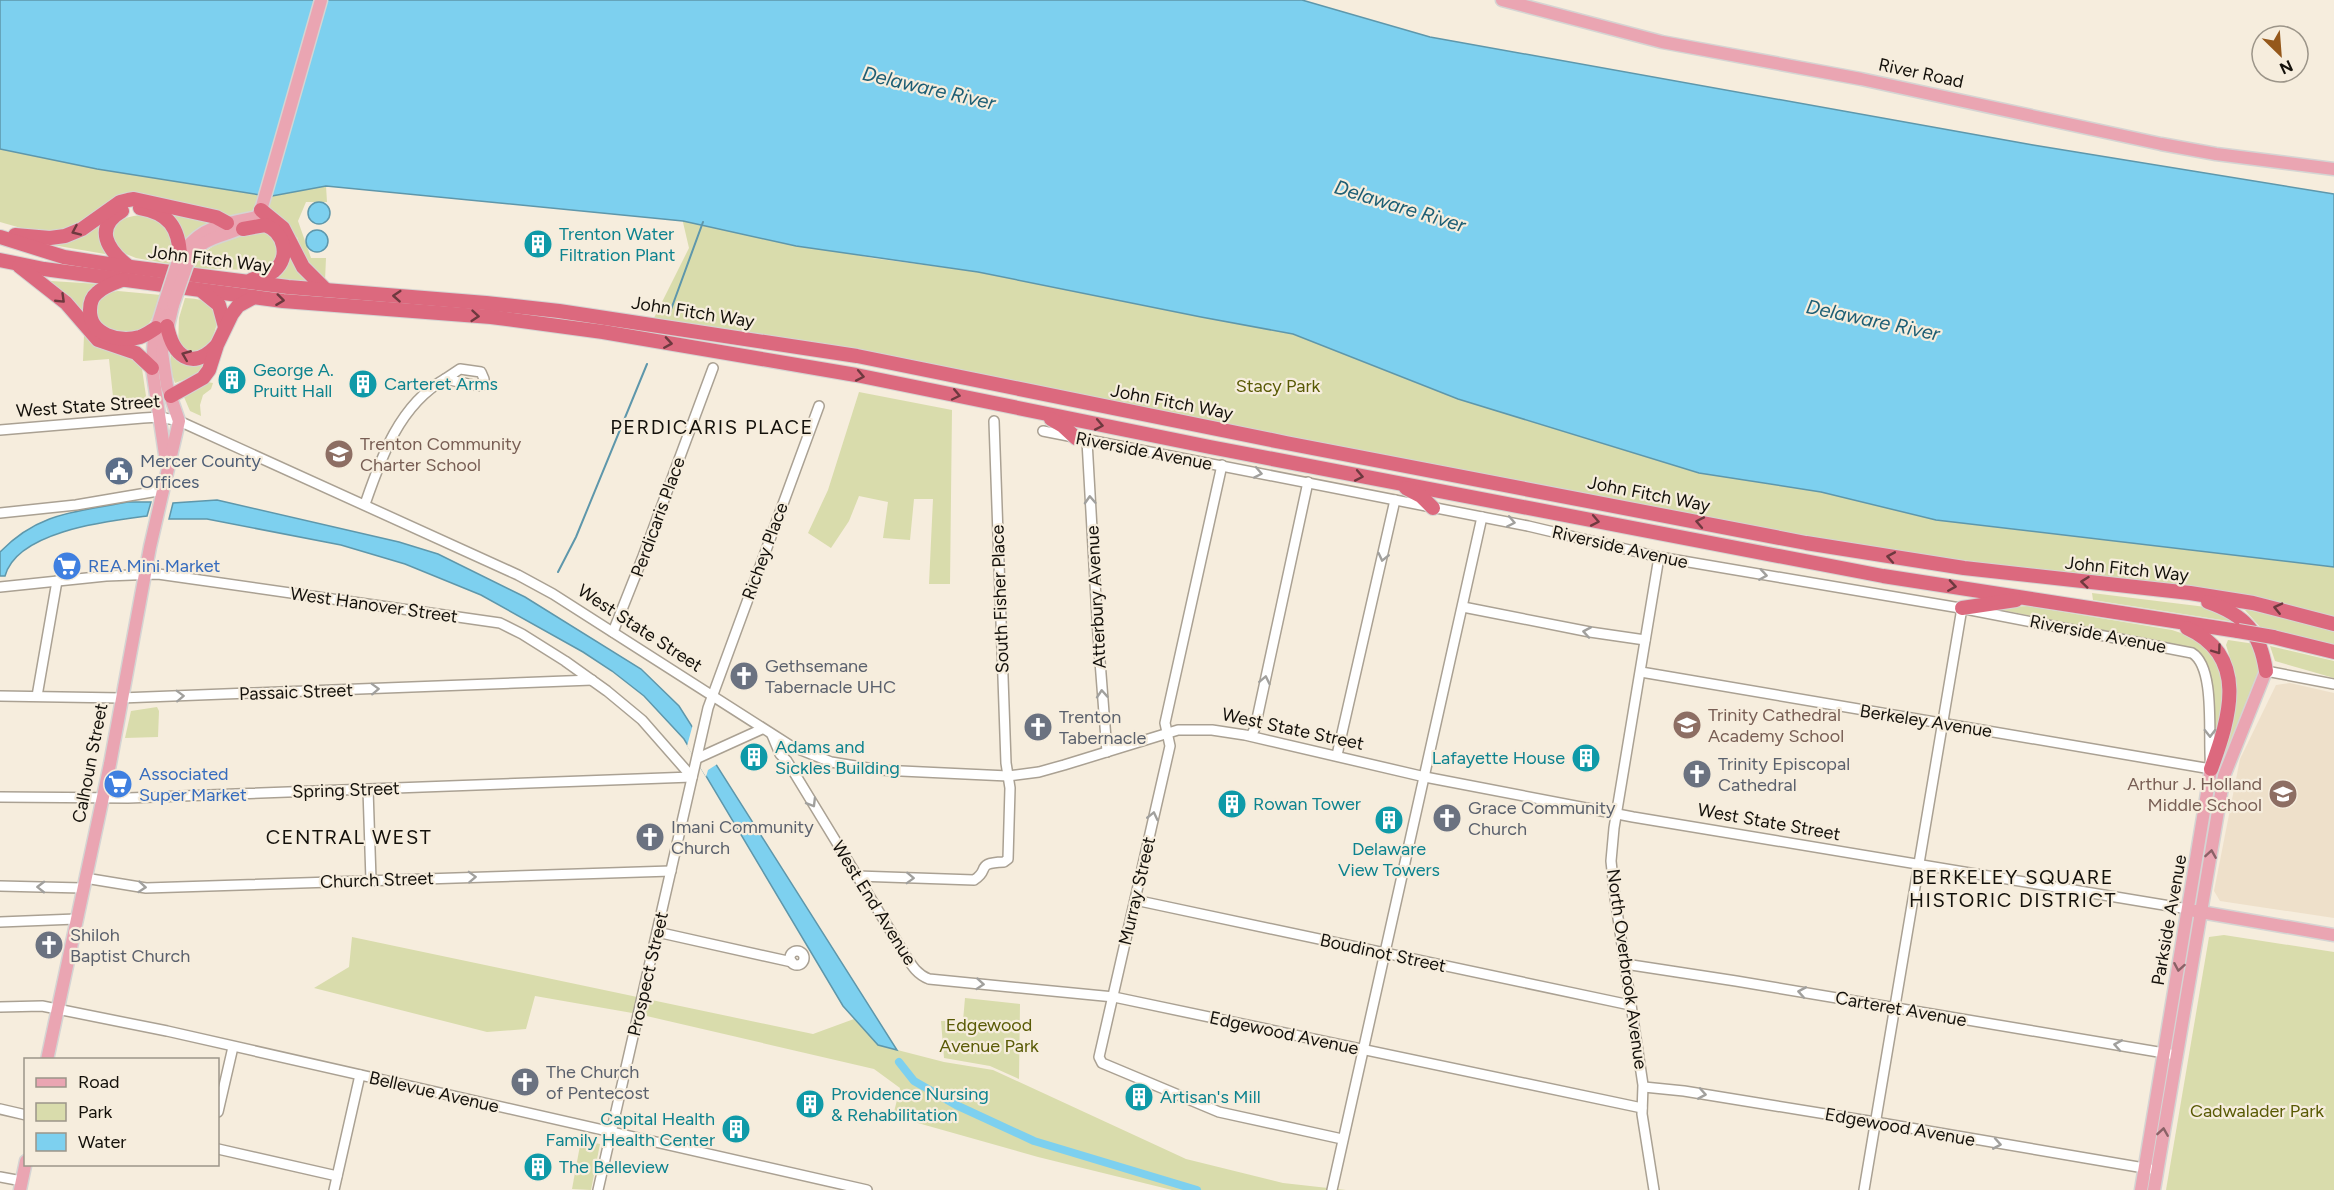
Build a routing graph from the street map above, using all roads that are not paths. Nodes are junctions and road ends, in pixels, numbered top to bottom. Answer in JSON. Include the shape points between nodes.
{"nodes":[{"id":1,"x":321,"y":0,"type":"edge"},
{"id":2,"x":1502,"y":0,"type":"edge"},
{"id":3,"x":2334,"y":169,"type":"edge"},
{"id":4,"x":260,"y":210,"type":"junction"},
{"id":5,"x":227,"y":223,"type":"junction"},
{"id":6,"x":243,"y":229,"type":"junction"},
{"id":7,"x":0,"y":235,"type":"edge"},
{"id":8,"x":182,"y":258,"type":"junction"},
{"id":9,"x":0,"y":260,"type":"edge"},
{"id":10,"x":15,"y":263,"type":"junction"},
{"id":11,"x":128,"y":266,"type":"junction"},
{"id":12,"x":122,"y":280,"type":"junction"},
{"id":13,"x":247,"y":282,"type":"junction"},
{"id":14,"x":201,"y":290,"type":"junction"},
{"id":15,"x":326,"y":290,"type":"junction"},
{"id":16,"x":254,"y":297,"type":"junction"},
{"id":17,"x":162,"y":327,"type":"junction"},
{"id":18,"x":225,"y":327,"type":"junction"},
{"id":19,"x":218,"y":345,"type":"junction"},
{"id":20,"x":152,"y":368,"type":"junction"},
{"id":21,"x":713,"y":368,"type":"dead end"},
{"id":22,"x":445,"y":379,"type":"dead end"},
{"id":23,"x":171,"y":396,"type":"junction"},
{"id":24,"x":819,"y":406,"type":"dead end"},
{"id":25,"x":1041,"y":413,"type":"junction"},
{"id":26,"x":160,"y":417,"type":"junction"},
{"id":27,"x":179,"y":421,"type":"junction"},
{"id":28,"x":994,"y":421,"type":"dead end"},
{"id":29,"x":0,"y":430,"type":"edge"},
{"id":30,"x":1043,"y":431,"type":"dead end"},
{"id":31,"x":1082,"y":440,"type":"junction"},
{"id":32,"x":1222,"y":465,"type":"junction"},
{"id":33,"x":167,"y":474,"type":"junction"},
{"id":34,"x":1308,"y":483,"type":"junction"},
{"id":35,"x":1394,"y":483,"type":"junction"},
{"id":36,"x":162,"y":496,"type":"junction"},
{"id":37,"x":1395,"y":500,"type":"junction"},
{"id":38,"x":365,"y":504,"type":"junction"},
{"id":39,"x":1433,"y":508,"type":"junction"},
{"id":40,"x":0,"y":513,"type":"edge"},
{"id":41,"x":1482,"y":517,"type":"junction"},
{"id":42,"x":1659,"y":557,"type":"junction"},
{"id":43,"x":145,"y":574,"type":"junction"},
{"id":44,"x":57,"y":581,"type":"junction"},
{"id":45,"x":2124,"y":586,"type":"junction"},
{"id":46,"x":0,"y":587,"type":"edge"},
{"id":47,"x":2031,"y":598,"type":"junction"},
{"id":48,"x":1463,"y":607,"type":"junction"},
{"id":49,"x":1962,"y":609,"type":"junction"},
{"id":50,"x":2168,"y":620,"type":"junction"},
{"id":51,"x":2334,"y":624,"type":"edge"},
{"id":52,"x":613,"y":632,"type":"junction"},
{"id":53,"x":1645,"y":640,"type":"junction"},
{"id":54,"x":2334,"y":652,"type":"edge"},
{"id":55,"x":2198,"y":657,"type":"joint"},
{"id":56,"x":2266,"y":671,"type":"junction"},
{"id":57,"x":1641,"y":672,"type":"junction"},
{"id":58,"x":592,"y":680,"type":"junction"},
{"id":59,"x":2334,"y":684,"type":"edge"},
{"id":60,"x":0,"y":696,"type":"edge"},
{"id":61,"x":37,"y":696,"type":"junction"},
{"id":62,"x":712,"y":697,"type":"junction"},
{"id":63,"x":121,"y":698,"type":"junction"},
{"id":64,"x":1943,"y":724,"type":"junction"},
{"id":65,"x":762,"y":729,"type":"junction"},
{"id":66,"x":1168,"y":734,"type":"junction"},
{"id":67,"x":772,"y":735,"type":"junction"},
{"id":68,"x":1251,"y":736,"type":"junction"},
{"id":69,"x":798,"y":750,"type":"junction"},
{"id":70,"x":1107,"y":752,"type":"junction"},
{"id":71,"x":1337,"y":755,"type":"junction"},
{"id":72,"x":698,"y":760,"type":"junction"},
{"id":73,"x":787,"y":761,"type":"junction"},
{"id":74,"x":2211,"y":769,"type":"junction"},
{"id":75,"x":1008,"y":776,"type":"junction"},
{"id":76,"x":692,"y":777,"type":"junction"},
{"id":77,"x":1425,"y":777,"type":"junction"},
{"id":78,"x":368,"y":789,"type":"junction"},
{"id":79,"x":0,"y":797,"type":"edge"},
{"id":80,"x":101,"y":798,"type":"junction"},
{"id":81,"x":1617,"y":814,"type":"junction"},
{"id":82,"x":1918,"y":865,"type":"junction"},
{"id":83,"x":671,"y":871,"type":"junction"},
{"id":84,"x":857,"y":876,"type":"junction"},
{"id":85,"x":371,"y":880,"type":"junction"},
{"id":86,"x":0,"y":886,"type":"edge"},
{"id":87,"x":83,"y":887,"type":"junction"},
{"id":88,"x":1135,"y":900,"type":"junction"},
{"id":89,"x":2195,"y":910,"type":"junction"},
{"id":90,"x":77,"y":916,"type":"junction"},
{"id":91,"x":0,"y":922,"type":"edge"},
{"id":92,"x":657,"y":932,"type":"junction"},
{"id":93,"x":2334,"y":935,"type":"edge"},
{"id":94,"x":1385,"y":954,"type":"junction"},
{"id":95,"x":792,"y":962,"type":"dead end"},
{"id":96,"x":1625,"y":964,"type":"junction"},
{"id":97,"x":922,"y":976,"type":"joint"},
{"id":98,"x":1114,"y":997,"type":"junction"},
{"id":99,"x":1630,"y":1005,"type":"junction"},
{"id":100,"x":0,"y":1007,"type":"edge"},
{"id":101,"x":1895,"y":1008,"type":"junction"},
{"id":102,"x":57,"y":1009,"type":"junction"},
{"id":103,"x":233,"y":1047,"type":"junction"},
{"id":104,"x":1363,"y":1049,"type":"junction"},
{"id":105,"x":2170,"y":1054,"type":"junction"},
{"id":106,"x":47,"y":1058,"type":"edge"},
{"id":107,"x":360,"y":1076,"type":"junction"},
{"id":108,"x":1644,"y":1088,"type":"junction"},
{"id":109,"x":1642,"y":1108,"type":"junction"},
{"id":110,"x":0,"y":1109,"type":"edge"},
{"id":111,"x":219,"y":1109,"type":"edge"},
{"id":112,"x":24,"y":1114,"type":"edge"},
{"id":113,"x":1875,"y":1122,"type":"junction"},
{"id":114,"x":612,"y":1132,"type":"junction"},
{"id":115,"x":1342,"y":1139,"type":"junction"},
{"id":116,"x":219,"y":1149,"type":"edge"},
{"id":117,"x":25,"y":1166,"type":"edge"},
{"id":118,"x":2151,"y":1169,"type":"junction"},
{"id":119,"x":337,"y":1176,"type":"junction"},
{"id":120,"x":0,"y":1177,"type":"edge"},
{"id":121,"x":21,"y":1185,"type":"edge"},
{"id":122,"x":334,"y":1190,"type":"edge"},
{"id":123,"x":598,"y":1190,"type":"edge"},
{"id":124,"x":867,"y":1190,"type":"edge"},
{"id":125,"x":1332,"y":1190,"type":"edge"},
{"id":126,"x":1654,"y":1190,"type":"edge"},
{"id":127,"x":1864,"y":1190,"type":"edge"},
{"id":128,"x":2141,"y":1190,"type":"edge"},
{"id":129,"x":2154,"y":1190,"type":"edge"}],
"edges":[{"from":1,"to":4,"type":"main road"},
{"from":2,"to":3,"type":"main road","name":"River Road","via":[[1662,42],[1871,81],[2161,144]]},
{"from":4,"to":5,"type":"main road","name":"Calhoun Street"},
{"from":4,"to":6,"type":"main road","name":"Calhoun Street"},
{"from":4,"to":15,"type":"highway","via":[[283,228],[303,267]]},
{"from":5,"to":7,"type":"highway","one_way":true,"via":[[216,217],[134,200],[120,202],[65,236]]},
{"from":5,"to":8,"type":"main road","name":"Calhoun Street","via":[[199,234]]},
{"from":6,"to":8,"type":"main road","name":"Calhoun Street","via":[[206,240]]},
{"from":6,"to":13,"type":"highway","via":[[269,226],[279,235],[284,252],[272,273]]},
{"from":7,"to":11,"type":"highway","name":"John Fitch Way","via":[[64,257]]},
{"from":8,"to":11,"type":"highway","via":[[172,224],[152,212],[130,208],[113,217],[106,232],[111,251]]},
{"from":8,"to":17,"type":"main road","name":"Calhoun Street","bridge":true},
{"from":9,"to":10,"type":"highway","name":"John Fitch Way"},
{"from":10,"to":12,"type":"highway","name":"John Fitch Way"},
{"from":10,"to":20,"type":"highway","one_way":true,"via":[[55,292],[98,340],[136,353]]},
{"from":11,"to":13,"type":"highway","name":"John Fitch Way"},
{"from":12,"to":14,"type":"highway","name":"John Fitch Way"},
{"from":12,"to":17,"type":"highway","via":[[93,298],[89,313],[96,328],[107,335],[129,339]]},
{"from":13,"to":15,"type":"highway","name":"John Fitch Way"},
{"from":14,"to":16,"type":"highway","name":"John Fitch Way"},
{"from":14,"to":18,"type":"highway","via":[[219,305]]},
{"from":45,"to":15,"type":"highway","name":"John Fitch Way","one_way":true,"via":[[1964,568],[1806,543],[848,355],[567,312]]},
{"from":16,"to":18,"type":"highway","via":[[238,306]]},
{"from":16,"to":25,"type":"highway","name":"John Fitch Way","one_way":true,"via":[[491,317],[603,332],[856,375]]},
{"from":19,"to":17,"type":"highway","one_way":true,"via":[[204,357],[186,357],[176,351]]},
{"from":17,"to":20,"type":"main road","name":"Calhoun Street"},
{"from":17,"to":23,"type":"main road","name":"Calhoun Street","via":[[163,369]]},
{"from":18,"to":19,"type":"highway"},
{"from":19,"to":23,"type":"highway","via":[[203,378]]},
{"from":20,"to":26,"type":"main road","name":"Calhoun Street"},
{"from":21,"to":52,"type":"street","name":"Perdicaris Place"},
{"from":22,"to":38,"type":"street","via":[[433,386],[396,429]]},
{"from":23,"to":27,"type":"main road","name":"Calhoun Street"},
{"from":24,"to":62,"type":"street","name":"Richey Place"},
{"from":25,"to":31,"type":"highway"},
{"from":25,"to":35,"type":"highway","name":"John Fitch Way","one_way":true},
{"from":26,"to":27,"type":"street","name":"West State Street"},
{"from":26,"to":29,"type":"street","name":"West State Street"},
{"from":26,"to":33,"type":"main road","name":"Calhoun Street"},
{"from":27,"to":33,"type":"main road","name":"Calhoun Street"},
{"from":27,"to":38,"type":"street","name":"West State Street"},
{"from":28,"to":75,"type":"street","name":"South Fisher Place"},
{"from":30,"to":31,"type":"street","name":"Riverside Avenue"},
{"from":31,"to":32,"type":"street","name":"Riverside Avenue"},
{"from":70,"to":31,"type":"street","name":"Atterbury Avenue","one_way":true},
{"from":32,"to":34,"type":"street","name":"Riverside Avenue","one_way":true},
{"from":32,"to":66,"type":"street","name":"Murray Street","via":[[1165,723]]},
{"from":33,"to":36,"type":"main road","name":"Calhoun Street"},
{"from":34,"to":37,"type":"street","name":"Riverside Avenue"},
{"from":68,"to":34,"type":"street","one_way":true},
{"from":35,"to":39,"type":"highway","via":[[1420,496]]},
{"from":35,"to":47,"type":"highway","name":"John Fitch Way","one_way":true,"via":[[1883,576]]},
{"from":36,"to":40,"type":"street"},
{"from":36,"to":43,"type":"main road","name":"Calhoun Street"},
{"from":37,"to":39,"type":"street","name":"Riverside Avenue"},
{"from":37,"to":71,"type":"street","one_way":true},
{"from":38,"to":52,"type":"street","name":"West State Street","via":[[518,575]]},
{"from":39,"to":41,"type":"street","name":"Riverside Avenue"},
{"from":41,"to":42,"type":"street","name":"Riverside Avenue","one_way":true},
{"from":41,"to":48,"type":"street"},
{"from":42,"to":49,"type":"street","name":"Riverside Avenue","one_way":true},
{"from":42,"to":53,"type":"street","name":"North Overbrook Avenue"},
{"from":43,"to":44,"type":"street","name":"West Hanover Street"},
{"from":43,"to":58,"type":"street","name":"West Hanover Street","via":[[500,623]]},
{"from":43,"to":63,"type":"main road","name":"Calhoun Street"},
{"from":44,"to":46,"type":"street","name":"West Hanover Street"},
{"from":44,"to":61,"type":"street"},
{"from":51,"to":45,"type":"highway","name":"John Fitch Way","one_way":true,"via":[[2253,603]]},
{"from":45,"to":56,"type":"highway","via":[[2209,602],[2230,610],[2249,625],[2260,644]]},
{"from":47,"to":49,"type":"highway"},
{"from":47,"to":50,"type":"highway","name":"John Fitch Way"},
{"from":53,"to":48,"type":"street","one_way":true},
{"from":48,"to":77,"type":"street"},
{"from":49,"to":55,"type":"street","name":"Riverside Avenue","via":[[2163,646]]},
{"from":49,"to":64,"type":"street"},
{"from":50,"to":54,"type":"highway","name":"John Fitch Way","bridge":true,"via":[[2273,637]]},
{"from":50,"to":74,"type":"highway","one_way":true,"via":[[2209,640],[2228,670],[2225,719]]},
{"from":52,"to":62,"type":"street","name":"West State Street"},
{"from":53,"to":57,"type":"street","name":"North Overbrook Avenue"},
{"from":55,"to":74,"type":"street","name":"Parkside Avenue","one_way":true,"via":[[2208,699]]},
{"from":56,"to":59,"type":"street"},
{"from":89,"to":56,"type":"main road","name":"Parkside Avenue","one_way":true,"via":[[2226,766]]},
{"from":57,"to":64,"type":"street","name":"Berkeley Avenue"},
{"from":57,"to":81,"type":"street","name":"North Overbrook Avenue"},
{"from":63,"to":58,"type":"street","name":"Passaic Street","one_way":true},
{"from":58,"to":76,"type":"street","name":"West Hanover Street","via":[[642,720]]},
{"from":60,"to":61,"type":"street","name":"Passaic Street"},
{"from":61,"to":63,"type":"street","name":"Passaic Street"},
{"from":62,"to":65,"type":"street","name":"West State Street"},
{"from":62,"to":72,"type":"street","name":"Prospect Street"},
{"from":63,"to":80,"type":"main road","name":"Calhoun Street"},
{"from":64,"to":74,"type":"street","name":"Berkeley Avenue"},
{"from":64,"to":82,"type":"street"},
{"from":65,"to":67,"type":"street","name":"West State Street"},
{"from":65,"to":72,"type":"street"},
{"from":66,"to":68,"type":"street","name":"West State Street","via":[[1195,729]]},
{"from":66,"to":70,"type":"street","name":"West State Street"},
{"from":88,"to":66,"type":"street","name":"Murray Street","one_way":true,"via":[[1170,747]]},
{"from":67,"to":69,"type":"street","name":"West State Street"},
{"from":67,"to":73,"type":"street","name":"West End Avenue"},
{"from":68,"to":71,"type":"street","name":"West State Street"},
{"from":69,"to":73,"type":"street"},
{"from":69,"to":75,"type":"street","name":"West State Street","via":[[831,762],[880,770]]},
{"from":70,"to":75,"type":"street","name":"West State Street","via":[[1039,772]]},
{"from":71,"to":77,"type":"street","name":"West State Street"},
{"from":72,"to":76,"type":"street","name":"Prospect Street"},
{"from":73,"to":84,"type":"street","name":"West End Avenue","one_way":true},
{"from":74,"to":89,"type":"main road","name":"Parkside Avenue"},
{"from":84,"to":75,"type":"street","name":"South Fisher Place","one_way":true,"via":[[977,879],[987,863],[1006,861]]},
{"from":76,"to":78,"type":"street","name":"Spring Street"},
{"from":76,"to":83,"type":"street","name":"Prospect Street"},
{"from":77,"to":81,"type":"street","name":"West State Street"},
{"from":77,"to":94,"type":"street"},
{"from":78,"to":80,"type":"street","name":"Spring Street"},
{"from":78,"to":85,"type":"street"},
{"from":79,"to":80,"type":"street","name":"Spring Street"},
{"from":80,"to":87,"type":"main road","name":"Calhoun Street"},
{"from":81,"to":82,"type":"street","name":"West State Street"},
{"from":81,"to":96,"type":"street","name":"North Overbrook Avenue","via":[[1611,861]]},
{"from":82,"to":89,"type":"street","name":"West State Street"},
{"from":82,"to":101,"type":"street"},
{"from":85,"to":83,"type":"street","name":"Church Street","one_way":true},
{"from":83,"to":92,"type":"street","name":"Prospect Street"},
{"from":84,"to":97,"type":"street","name":"West End Avenue"},
{"from":87,"to":85,"type":"street","name":"Church Street","one_way":true},
{"from":87,"to":86,"type":"street","name":"Church Street","one_way":true},
{"from":87,"to":90,"type":"main road","name":"Calhoun Street"},
{"from":88,"to":94,"type":"street","name":"Boudinot Street"},
{"from":88,"to":98,"type":"street","name":"Murray Street"},
{"from":89,"to":93,"type":"main road","name":"West State Street"},
{"from":89,"to":105,"type":"main road","name":"Parkside Avenue"},
{"from":90,"to":91,"type":"street"},
{"from":90,"to":102,"type":"main road","name":"Calhoun Street"},
{"from":92,"to":95,"type":"street"},
{"from":92,"to":114,"type":"street","name":"Prospect Street"},
{"from":94,"to":99,"type":"street","name":"Boudinot Street"},
{"from":94,"to":104,"type":"street"},
{"from":96,"to":99,"type":"street","name":"North Overbrook Avenue"},
{"from":101,"to":96,"type":"street","name":"Carteret Avenue","one_way":true},
{"from":97,"to":98,"type":"street","name":"Edgewood Avenue","one_way":true},
{"from":98,"to":104,"type":"street","name":"Edgewood Avenue"},
{"from":98,"to":115,"type":"street","name":"Murray Street","via":[[1101,1049],[1102,1063],[1219,1112]]},
{"from":99,"to":108,"type":"street","name":"North Overbrook Avenue"},
{"from":100,"to":102,"type":"street","name":"Bellevue Avenue"},
{"from":105,"to":101,"type":"street","name":"Carteret Avenue","one_way":true},
{"from":101,"to":113,"type":"street"},
{"from":102,"to":103,"type":"street","name":"Bellevue Avenue"},
{"from":102,"to":106,"type":"main road","name":"Calhoun Street"},
{"from":103,"to":107,"type":"street","name":"Bellevue Avenue"},
{"from":103,"to":111,"type":"street"},
{"from":104,"to":109,"type":"street","name":"Edgewood Avenue"},
{"from":104,"to":115,"type":"street"},
{"from":105,"to":118,"type":"main road","name":"Parkside Avenue"},
{"from":107,"to":114,"type":"street","name":"Bellevue Avenue"},
{"from":107,"to":119,"type":"street"},
{"from":108,"to":109,"type":"street","name":"North Overbrook Avenue"},
{"from":108,"to":113,"type":"street","name":"Edgewood Avenue","one_way":true},
{"from":109,"to":126,"type":"street"},
{"from":110,"to":112,"type":"street"},
{"from":113,"to":118,"type":"street","name":"Edgewood Avenue","one_way":true},
{"from":113,"to":127,"type":"street"},
{"from":114,"to":123,"type":"street","name":"Prospect Street"},
{"from":114,"to":124,"type":"street","name":"Bellevue Avenue"},
{"from":115,"to":125,"type":"street"},
{"from":116,"to":119,"type":"street"},
{"from":117,"to":121,"type":"main road"},
{"from":118,"to":128,"type":"main road","name":"Parkside Avenue"},
{"from":118,"to":129,"type":"main road","name":"Parkside Avenue"},
{"from":119,"to":122,"type":"street"},
{"from":120,"to":121,"type":"street"}]}
